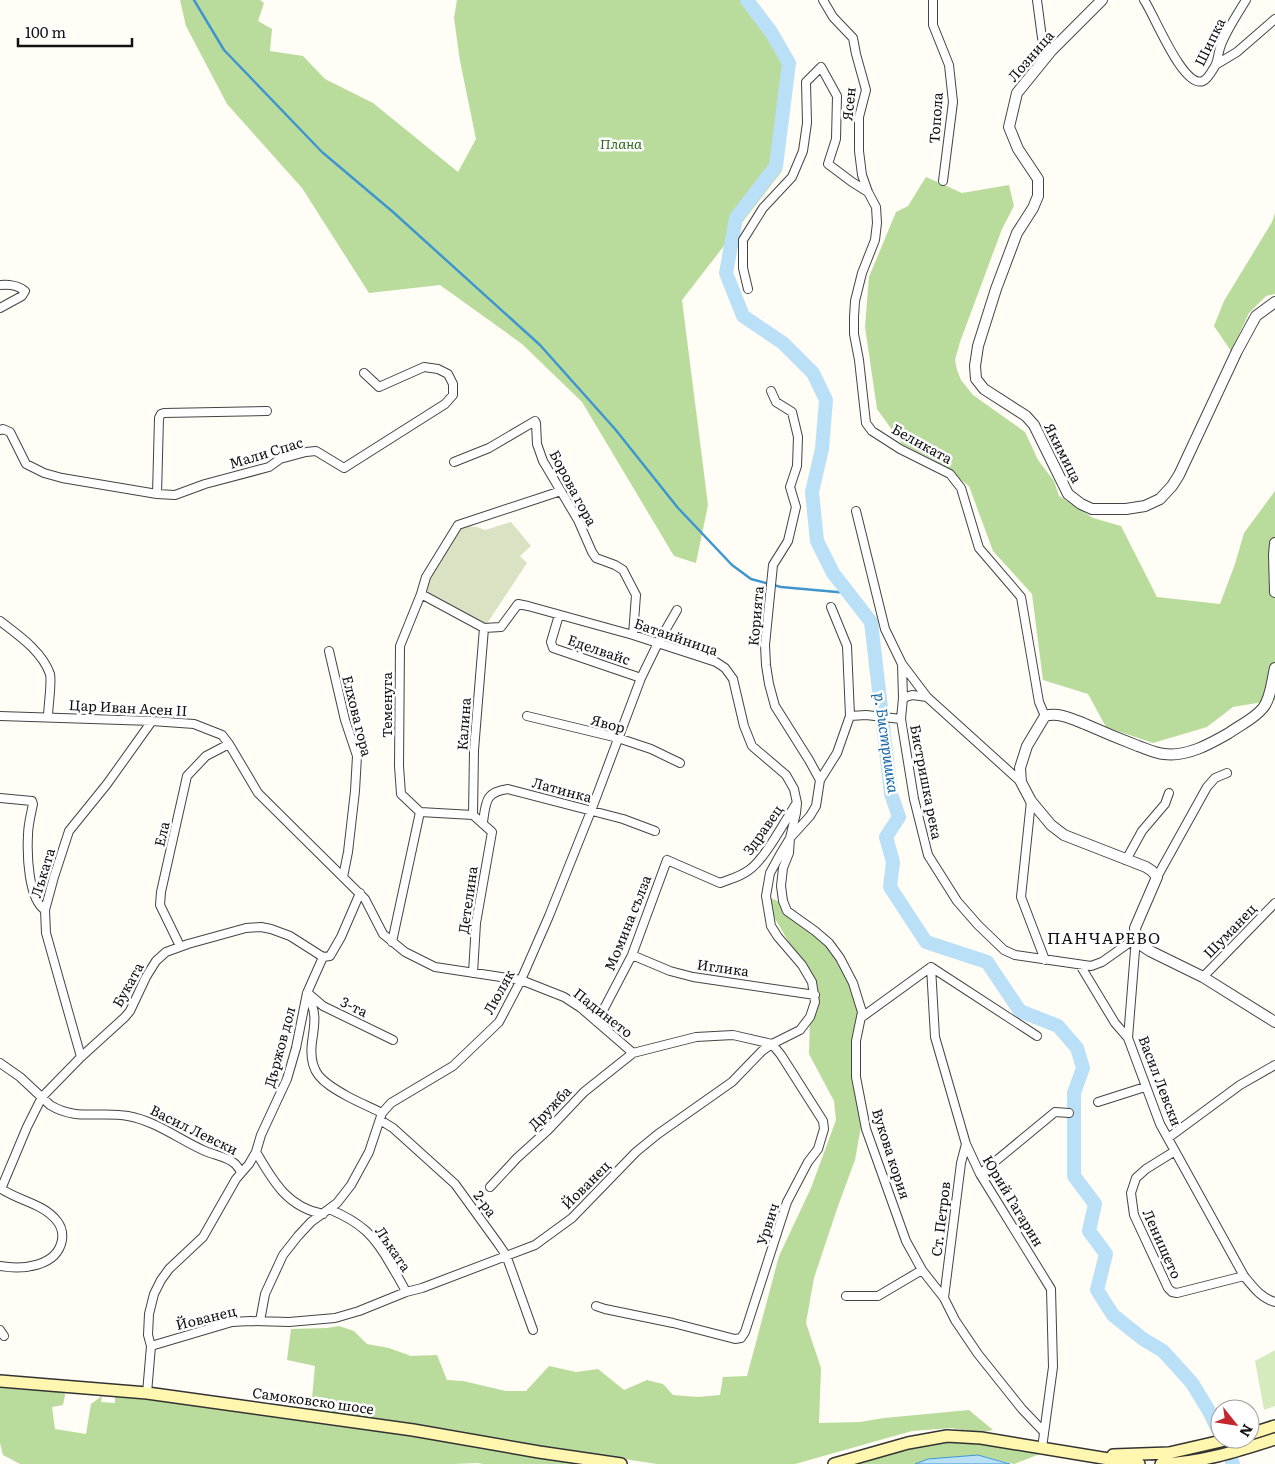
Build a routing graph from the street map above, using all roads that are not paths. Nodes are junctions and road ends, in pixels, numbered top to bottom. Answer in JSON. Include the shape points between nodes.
{"nodes":[{"id":1,"x":823,"y":0,"type":"edge"},
{"id":2,"x":933,"y":0,"type":"edge"},
{"id":3,"x":1037,"y":0,"type":"edge"},
{"id":4,"x":1102,"y":0,"type":"edge"},
{"id":5,"x":1144,"y":0,"type":"edge"},
{"id":6,"x":1246,"y":0,"type":"edge"},
{"id":7,"x":1275,"y":19,"type":"edge"},
{"id":8,"x":1051,"y":51,"type":"junction"},
{"id":9,"x":1216,"y":64,"type":"junction"},
{"id":10,"x":943,"y":181,"type":"dead end"},
{"id":11,"x":868,"y":192,"type":"junction"},
{"id":12,"x":1038,"y":196,"type":"joint"},
{"id":13,"x":0,"y":285,"type":"edge"},
{"id":14,"x":748,"y":289,"type":"dead end"},
{"id":15,"x":1275,"y":302,"type":"edge"},
{"id":16,"x":0,"y":308,"type":"edge"},
{"id":17,"x":364,"y":373,"type":"dead end"},
{"id":18,"x":771,"y":391,"type":"dead end"},
{"id":19,"x":267,"y":410,"type":"dead end"},
{"id":20,"x":0,"y":430,"type":"edge"},
{"id":21,"x":454,"y":462,"type":"dead end"},
{"id":22,"x":561,"y":491,"type":"junction"},
{"id":23,"x":157,"y":494,"type":"junction"},
{"id":24,"x":856,"y":511,"type":"dead end"},
{"id":25,"x":1275,"y":543,"type":"edge"},
{"id":26,"x":1275,"y":592,"type":"edge"},
{"id":27,"x":420,"y":594,"type":"junction"},
{"id":28,"x":831,"y":607,"type":"dead end"},
{"id":29,"x":677,"y":610,"type":"dead end"},
{"id":30,"x":559,"y":615,"type":"junction"},
{"id":31,"x":0,"y":621,"type":"edge"},
{"id":32,"x":484,"y":628,"type":"junction"},
{"id":33,"x":634,"y":635,"type":"junction"},
{"id":34,"x":658,"y":643,"type":"junction"},
{"id":35,"x":329,"y":651,"type":"dead end"},
{"id":36,"x":902,"y":664,"type":"junction"},
{"id":37,"x":1275,"y":668,"type":"edge"},
{"id":38,"x":641,"y":678,"type":"junction"},
{"id":39,"x":927,"y":697,"type":"junction"},
{"id":40,"x":903,"y":698,"type":"junction"},
{"id":41,"x":0,"y":716,"type":"edge"},
{"id":42,"x":527,"y":716,"type":"dead end"},
{"id":43,"x":850,"y":716,"type":"junction"},
{"id":44,"x":1045,"y":716,"type":"junction"},
{"id":45,"x":48,"y":717,"type":"junction"},
{"id":46,"x":901,"y":719,"type":"junction"},
{"id":47,"x":152,"y":721,"type":"junction"},
{"id":48,"x":618,"y":738,"type":"junction"},
{"id":49,"x":229,"y":744,"type":"junction"},
{"id":50,"x":680,"y":763,"type":"dead end"},
{"id":51,"x":1227,"y":773,"type":"dead end"},
{"id":52,"x":820,"y":780,"type":"junction"},
{"id":53,"x":1021,"y":782,"type":"junction"},
{"id":54,"x":1169,"y":793,"type":"dead end"},
{"id":55,"x":0,"y":798,"type":"edge"},
{"id":56,"x":1031,"y":801,"type":"junction"},
{"id":57,"x":797,"y":803,"type":"junction"},
{"id":58,"x":591,"y":811,"type":"junction"},
{"id":59,"x":420,"y":812,"type":"junction"},
{"id":60,"x":473,"y":815,"type":"junction"},
{"id":61,"x":483,"y":822,"type":"junction"},
{"id":62,"x":654,"y":831,"type":"dead end"},
{"id":63,"x":790,"y":838,"type":"junction"},
{"id":64,"x":667,"y":860,"type":"joint"},
{"id":65,"x":1126,"y":860,"type":"junction"},
{"id":66,"x":343,"y":877,"type":"junction"},
{"id":67,"x":1157,"y":877,"type":"junction"},
{"id":68,"x":360,"y":893,"type":"junction"},
{"id":69,"x":1275,"y":903,"type":"edge"},
{"id":70,"x":45,"y":910,"type":"junction"},
{"id":71,"x":1136,"y":938,"type":"junction"},
{"id":72,"x":392,"y":942,"type":"junction"},
{"id":73,"x":180,"y":946,"type":"junction"},
{"id":74,"x":632,"y":955,"type":"junction"},
{"id":75,"x":323,"y":957,"type":"junction"},
{"id":76,"x":1045,"y":960,"type":"junction"},
{"id":77,"x":1080,"y":965,"type":"junction"},
{"id":78,"x":932,"y":967,"type":"junction"},
{"id":79,"x":473,"y":973,"type":"junction"},
{"id":80,"x":1204,"y":977,"type":"junction"},
{"id":81,"x":521,"y":980,"type":"junction"},
{"id":82,"x":307,"y":993,"type":"junction"},
{"id":83,"x":815,"y":995,"type":"junction"},
{"id":84,"x":862,"y":1017,"type":"junction"},
{"id":85,"x":596,"y":1022,"type":"junction"},
{"id":86,"x":1275,"y":1022,"type":"edge"},
{"id":87,"x":1037,"y":1036,"type":"dead end"},
{"id":88,"x":1128,"y":1038,"type":"junction"},
{"id":89,"x":393,"y":1040,"type":"dead end"},
{"id":90,"x":772,"y":1044,"type":"junction"},
{"id":91,"x":633,"y":1052,"type":"junction"},
{"id":92,"x":81,"y":1057,"type":"junction"},
{"id":93,"x":0,"y":1063,"type":"edge"},
{"id":94,"x":1275,"y":1065,"type":"edge"},
{"id":95,"x":1146,"y":1087,"type":"junction"},
{"id":96,"x":42,"y":1097,"type":"junction"},
{"id":97,"x":1098,"y":1102,"type":"dead end"},
{"id":98,"x":1069,"y":1113,"type":"dead end"},
{"id":99,"x":381,"y":1117,"type":"junction"},
{"id":100,"x":1168,"y":1138,"type":"junction"},
{"id":101,"x":966,"y":1144,"type":"junction"},
{"id":102,"x":1175,"y":1151,"type":"junction"},
{"id":103,"x":256,"y":1152,"type":"junction"},
{"id":104,"x":241,"y":1172,"type":"junction"},
{"id":105,"x":980,"y":1174,"type":"junction"},
{"id":106,"x":490,"y":1187,"type":"dead end"},
{"id":107,"x":1,"y":1189,"type":"edge"},
{"id":108,"x":326,"y":1212,"type":"junction"},
{"id":109,"x":506,"y":1255,"type":"junction"},
{"id":110,"x":0,"y":1266,"type":"edge"},
{"id":111,"x":922,"y":1270,"type":"junction"},
{"id":112,"x":1244,"y":1276,"type":"junction"},
{"id":113,"x":406,"y":1292,"type":"junction"},
{"id":114,"x":846,"y":1296,"type":"dead end"},
{"id":115,"x":944,"y":1298,"type":"junction"},
{"id":116,"x":1275,"y":1302,"type":"edge"},
{"id":117,"x":596,"y":1306,"type":"dead end"},
{"id":118,"x":260,"y":1321,"type":"junction"},
{"id":119,"x":532,"y":1330,"type":"dead end"},
{"id":120,"x":150,"y":1346,"type":"junction"},
{"id":121,"x":0,"y":1381,"type":"edge"},
{"id":122,"x":147,"y":1393,"type":"junction"},
{"id":123,"x":1275,"y":1426,"type":"edge"},
{"id":124,"x":1260,"y":1431,"type":"edge"},
{"id":125,"x":1044,"y":1432,"type":"junction"},
{"id":126,"x":1275,"y":1439,"type":"edge"},
{"id":127,"x":1210,"y":1444,"type":"edge"},
{"id":128,"x":1042,"y":1448,"type":"junction"},
{"id":129,"x":1084,"y":1456,"type":"junction"},
{"id":130,"x":620,"y":1464,"type":"edge"},
{"id":131,"x":834,"y":1464,"type":"edge"},
{"id":132,"x":1139,"y":1464,"type":"edge"},
{"id":133,"x":1161,"y":1464,"type":"edge"}],
"edges":[{"from":1,"to":11,"type":"street","name":"Ясен","via":[[833,17],[853,38],[866,90],[859,117],[862,176]]},
{"from":2,"to":10,"type":"street","name":"Топола","via":[[933,25],[949,65],[953,102]]},
{"from":3,"to":8,"type":"street","via":[[1042,38]]},
{"from":4,"to":8,"type":"street","name":"Лозница"},
{"from":5,"to":9,"type":"street","name":"Шипка","via":[[1190,78],[1203,81]]},
{"from":6,"to":9,"type":"street","name":"Шипка","via":[[1220,49]]},
{"from":7,"to":9,"type":"street","via":[[1237,52]]},
{"from":8,"to":12,"type":"street","name":"Лозница","via":[[1017,93],[1010,127],[1018,149],[1038,179]]},
{"from":11,"to":14,"type":"street","via":[[828,164],[836,139],[837,96],[822,67],[806,82],[807,123],[803,151],[792,177],[763,208],[743,240],[743,268]]},
{"from":11,"to":44,"type":"street","name":"Беликата","via":[[876,207],[876,232],[857,292],[854,317],[866,423],[872,431],[900,450],[950,474],[961,488],[979,548],[1021,596],[1039,702]]},
{"from":12,"to":15,"type":"street","name":"Якимица","via":[[1017,233],[996,289],[978,346],[976,379],[984,389],[1026,416],[1034,425],[1068,494],[1080,504],[1092,509],[1145,506],[1172,486],[1256,316]]},
{"from":13,"to":16,"type":"street","via":[[25,291]]},
{"from":17,"to":23,"type":"street","name":"Мали Спас","via":[[379,387],[424,366],[438,369],[448,374],[453,384],[453,395],[445,404],[344,468],[316,451],[306,452],[280,459],[269,468],[175,495]]},
{"from":18,"to":52,"type":"street","name":"Корията","via":[[776,402],[792,412],[798,437],[796,466],[790,487],[796,507],[788,541],[773,564],[766,665],[775,706]]},
{"from":19,"to":23,"type":"street","via":[[161,414]]},
{"from":20,"to":23,"type":"street","name":"Мали Спас","via":[[10,432],[26,464],[44,472]]},
{"from":21,"to":22,"type":"street","name":"Борова гора","via":[[489,448],[535,421],[537,444],[543,461]]},
{"from":22,"to":27,"type":"street","name":"Теменуга","via":[[458,525],[426,577]]},
{"from":22,"to":33,"type":"street","name":"Борова гора","via":[[596,558],[624,570],[628,577],[636,595]]},
{"from":24,"to":36,"type":"street","via":[[885,629]]},
{"from":25,"to":26,"type":"street"},
{"from":27,"to":32,"type":"street"},
{"from":27,"to":59,"type":"street","name":"Теменуга","via":[[400,646],[399,756],[401,794]]},
{"from":28,"to":43,"type":"street","via":[[847,646]]},
{"from":29,"to":34,"type":"street","name":"Люляк"},
{"from":30,"to":32,"type":"street","name":"Батаийница","via":[[518,604],[501,627]]},
{"from":30,"to":33,"type":"street","name":"Батаийница"},
{"from":30,"to":38,"type":"street","name":"Еделвайс","via":[[551,642],[553,648]]},
{"from":31,"to":45,"type":"street","via":[[32,646],[50,675]]},
{"from":32,"to":60,"type":"street","name":"Калина","via":[[474,750]]},
{"from":33,"to":34,"type":"street","name":"Батаийница"},
{"from":34,"to":38,"type":"street","name":"Люляк"},
{"from":34,"to":57,"type":"street","name":"Батаийница","via":[[726,668],[752,746],[786,775]]},
{"from":35,"to":66,"type":"street","name":"Елхова гора","via":[[342,710],[357,756]]},
{"from":36,"to":39,"type":"street"},
{"from":36,"to":40,"type":"street","name":"Бистришка река"},
{"from":37,"to":44,"type":"street","via":[[1264,707],[1254,717],[1218,740],[1180,754],[1149,750],[1066,716]]},
{"from":38,"to":48,"type":"street","name":"Люляк"},
{"from":39,"to":40,"type":"street","via":[[912,695]]},
{"from":39,"to":53,"type":"street"},
{"from":40,"to":46,"type":"street","name":"Бистришка река"},
{"from":41,"to":45,"type":"street","name":"Цар Иван Асен II"},
{"from":42,"to":48,"type":"street","name":"Явор"},
{"from":43,"to":46,"type":"street","name":"Бистришка река"},
{"from":43,"to":52,"type":"street","via":[[837,754]]},
{"from":44,"to":53,"type":"street","via":[[1027,746],[1020,768]]},
{"from":45,"to":47,"type":"street","name":"Цар Иван Асен II"},
{"from":46,"to":76,"type":"street","name":"Бистришка река","via":[[920,829],[928,855],[941,878],[978,925],[1004,950],[1015,956]]},
{"from":47,"to":49,"type":"street","name":"Цар Иван Асен II","via":[[194,724],[222,735]]},
{"from":47,"to":70,"type":"street","name":"Лъката","via":[[69,831]]},
{"from":48,"to":50,"type":"street","name":"Явор"},
{"from":48,"to":58,"type":"street","name":"Люляк"},
{"from":49,"to":66,"type":"street","name":"Цар Иван Асен II","via":[[258,793]]},
{"from":49,"to":73,"type":"street","name":"Ела","via":[[206,756],[187,776],[160,905]]},
{"from":51,"to":67,"type":"street","name":"Васил Левски","via":[[1206,787]]},
{"from":52,"to":63,"type":"street","via":[[816,806]]},
{"from":53,"to":56,"type":"street"},
{"from":54,"to":65,"type":"street","via":[[1165,804],[1142,831]]},
{"from":55,"to":70,"type":"street","via":[[32,801],[28,836],[31,880],[38,904]]},
{"from":56,"to":65,"type":"street","via":[[1064,835]]},
{"from":56,"to":76,"type":"street","via":[[1021,897]]},
{"from":57,"to":63,"type":"street","name":"Батаийница"},
{"from":57,"to":64,"type":"street","name":"Здравец","via":[[760,859],[741,876],[720,883]]},
{"from":58,"to":61,"type":"street","name":"Латинка","via":[[508,789],[497,790],[489,796]]},
{"from":58,"to":62,"type":"street","name":"Латинка"},
{"from":58,"to":81,"type":"street","name":"Люляк"},
{"from":59,"to":60,"type":"street"},
{"from":59,"to":72,"type":"street"},
{"from":60,"to":61,"type":"street"},
{"from":61,"to":79,"type":"street","name":"Детелина","via":[[492,832],[476,923]]},
{"from":63,"to":83,"type":"street","via":[[770,873],[766,896],[771,926],[802,965]]},
{"from":63,"to":84,"type":"street","name":"Вукова кория","via":[[781,886],[787,911],[829,943],[840,958],[853,983]]},
{"from":64,"to":74,"type":"street","name":"Момина сълза"},
{"from":65,"to":67,"type":"street","via":[[1146,867]]},
{"from":66,"to":68,"type":"street","name":"Цар Иван Асен II"},
{"from":67,"to":71,"type":"street","name":"Васил Левски","via":[[1135,928]]},
{"from":68,"to":72,"type":"street","name":"Падинето","via":[[383,934]]},
{"from":68,"to":75,"type":"street","name":"Държов дол","via":[[341,937],[330,956]]},
{"from":69,"to":80,"type":"street","name":"Шуманец"},
{"from":70,"to":92,"type":"street","name":"Лъката","via":[[46,933]]},
{"from":71,"to":77,"type":"street","name":"Бистришка река","via":[[1102,962]]},
{"from":71,"to":80,"type":"street","via":[[1150,951]]},
{"from":71,"to":88,"type":"street","name":"Васил Левски"},
{"from":72,"to":79,"type":"street","name":"Падинето","via":[[435,967]]},
{"from":73,"to":75,"type":"street","name":"Буката","via":[[260,927],[290,936]]},
{"from":73,"to":92,"type":"street","name":"Буката","via":[[156,961],[130,1011]]},
{"from":74,"to":83,"type":"street","name":"Иглика","via":[[693,977]]},
{"from":74,"to":85,"type":"street","name":"Момина сълза"},
{"from":75,"to":82,"type":"street","name":"Държов дол"},
{"from":76,"to":77,"type":"street","name":"Бистришка река"},
{"from":77,"to":88,"type":"street","via":[[1115,1023]]},
{"from":78,"to":84,"type":"street"},
{"from":78,"to":87,"type":"street"},
{"from":78,"to":101,"type":"street","name":"Юрий Гагарин","via":[[935,1037]]},
{"from":79,"to":81,"type":"street","name":"Падинето"},
{"from":80,"to":86,"type":"street"},
{"from":81,"to":85,"type":"street","name":"Падинето","via":[[564,998]]},
{"from":81,"to":99,"type":"street","name":"Люляк","via":[[499,1022],[453,1066],[390,1103]]},
{"from":82,"to":89,"type":"street","name":"3-та","via":[[323,1006]]},
{"from":82,"to":99,"type":"street","name":"2-ра","via":[[315,1013],[311,1053],[317,1074],[331,1087]]},
{"from":82,"to":103,"type":"street","name":"Държов дол","via":[[287,1079]]},
{"from":83,"to":90,"type":"street","name":"Йованец","via":[[810,1017],[800,1030]]},
{"from":84,"to":111,"type":"street","name":"Вукова кория","via":[[856,1041],[856,1077],[866,1128],[906,1241]]},
{"from":85,"to":91,"type":"street","name":"Падинето"},
{"from":88,"to":95,"type":"street","name":"Васил Левски"},
{"from":90,"to":91,"type":"street","name":"Падинето","via":[[733,1035],[696,1037]]},
{"from":90,"to":109,"type":"street","name":"Йованец","via":[[732,1082],[636,1152],[572,1218],[535,1245]]},
{"from":90,"to":117,"type":"street","name":"Урвич","via":[[823,1121],[824,1129],[818,1148],[787,1202],[741,1338]]},
{"from":91,"to":106,"type":"street","name":"Дружба","via":[[584,1092]]},
{"from":92,"to":96,"type":"street","name":"Буката"},
{"from":93,"to":96,"type":"street","name":"Васил Левски"},
{"from":94,"to":100,"type":"street","via":[[1240,1085]]},
{"from":95,"to":97,"type":"street"},
{"from":95,"to":100,"type":"street","name":"Васил Левски"},
{"from":96,"to":104,"type":"street","name":"Васил Левски","via":[[50,1105],[70,1114],[128,1116],[148,1121],[234,1163]]},
{"from":96,"to":107,"type":"street","name":"Буката"},
{"from":98,"to":105,"type":"street","via":[[1055,1112]]},
{"from":99,"to":108,"type":"street","name":"Люляк","via":[[357,1175],[343,1196]]},
{"from":99,"to":109,"type":"street","name":"2-ра","via":[[455,1184]]},
{"from":100,"to":102,"type":"street","name":"Васил Левски"},
{"from":101,"to":105,"type":"street","name":"Юрий Гагарин"},
{"from":101,"to":115,"type":"street","name":"Ст. Петров"},
{"from":102,"to":112,"type":"street","name":"Васил Левски"},
{"from":102,"to":112,"type":"street","name":"Ленището","via":[[1136,1178],[1131,1193],[1134,1215],[1168,1288],[1178,1293]]},
{"from":103,"to":104,"type":"street","name":"Държов дол"},
{"from":103,"to":108,"type":"street","name":"Лъката","via":[[288,1197],[306,1209]]},
{"from":104,"to":120,"type":"street","name":"Държов дол","via":[[203,1237],[161,1280],[149,1314]]},
{"from":105,"to":125,"type":"street","name":"Юрий Гагарин","via":[[1051,1289],[1053,1367]]},
{"from":107,"to":110,"type":"street","via":[[52,1215],[59,1223],[62,1238],[55,1254],[44,1262],[16,1268]]},
{"from":108,"to":113,"type":"street","name":"Лъката","via":[[358,1224],[372,1236]]},
{"from":108,"to":118,"type":"street","name":"Люляк","via":[[311,1222],[283,1255],[264,1294]]},
{"from":109,"to":113,"type":"street","name":"Йованец"},
{"from":109,"to":119,"type":"street","name":"2-ра"},
{"from":111,"to":114,"type":"street","via":[[878,1296]]},
{"from":111,"to":115,"type":"street","name":"Вукова кория"},
{"from":112,"to":116,"type":"street","name":"Васил Левски","via":[[1259,1294]]},
{"from":113,"to":118,"type":"street","name":"Йованец","via":[[335,1318]]},
{"from":115,"to":125,"type":"street","name":"Вукова кория","via":[[978,1354]]},
{"from":118,"to":120,"type":"street","name":"Йованец","via":[[217,1325]]},
{"from":120,"to":122,"type":"street","name":"Държов дол"},
{"from":121,"to":122,"type":"main road","name":"Самоковско шосе"},
{"from":122,"to":130,"type":"main road","name":"Самоковско шосе","via":[[414,1430]]},
{"from":123,"to":124,"type":"main road"},
{"from":125,"to":128,"type":"street","name":"Юрий Гагарин"},
{"from":126,"to":133,"type":"main road","via":[[1212,1457]]},
{"from":127,"to":129,"type":"main road","via":[[1169,1453]]},
{"from":128,"to":129,"type":"main road"},
{"from":128,"to":131,"type":"main road","via":[[947,1436],[908,1443]]},
{"from":129,"to":132,"type":"main road"}]}
